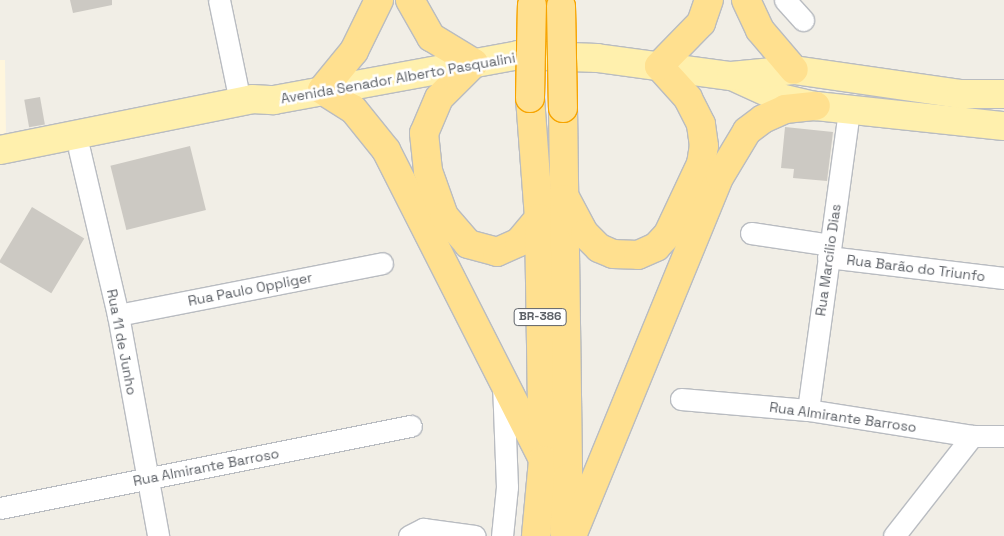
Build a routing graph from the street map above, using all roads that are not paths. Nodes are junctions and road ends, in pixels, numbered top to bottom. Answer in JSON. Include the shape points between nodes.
{"nodes":[{"id":1,"x":219,"y":0,"type":"edge"},
{"id":2,"x":379,"y":0,"type":"edge"},
{"id":3,"x":410,"y":0,"type":"edge"},
{"id":4,"x":709,"y":0,"type":"edge"},
{"id":5,"x":746,"y":0,"type":"edge"},
{"id":6,"x":785,"y":0,"type":"edge"},
{"id":7,"x":532,"y":3,"type":"edge"},
{"id":8,"x":561,"y":3,"type":"edge"},
{"id":9,"x":803,"y":20,"type":"dead end"},
{"id":10,"x":474,"y":64,"type":"junction"},
{"id":11,"x":659,"y":66,"type":"junction"},
{"id":12,"x":794,"y":70,"type":"junction"},
{"id":13,"x":730,"y":76,"type":"junction"},
{"id":14,"x":894,"y":85,"type":"junction"},
{"id":15,"x":322,"y":90,"type":"junction"},
{"id":16,"x":1004,"y":94,"type":"edge"},
{"id":17,"x":274,"y":100,"type":"junction"},
{"id":18,"x":240,"y":101,"type":"junction"},
{"id":19,"x":816,"y":106,"type":"junction"},
{"id":20,"x":849,"y":110,"type":"junction"},
{"id":21,"x":1004,"y":116,"type":"edge"},
{"id":22,"x":950,"y":124,"type":"junction"},
{"id":23,"x":1004,"y":126,"type":"edge"},
{"id":24,"x":79,"y":149,"type":"junction"},
{"id":25,"x":0,"y":150,"type":"edge"},
{"id":26,"x":0,"y":165,"type":"edge"},
{"id":27,"x":563,"y":192,"type":"junction"},
{"id":28,"x":539,"y":218,"type":"junction"},
{"id":29,"x":751,"y":233,"type":"dead end"},
{"id":30,"x":829,"y":251,"type":"junction"},
{"id":31,"x":382,"y":263,"type":"dead end"},
{"id":32,"x":1004,"y":278,"type":"edge"},
{"id":33,"x":118,"y":315,"type":"junction"},
{"id":34,"x":503,"y":375,"type":"junction"},
{"id":35,"x":681,"y":399,"type":"dead end"},
{"id":36,"x":808,"y":410,"type":"junction"},
{"id":37,"x":411,"y":426,"type":"dead end"},
{"id":38,"x":972,"y":436,"type":"junction"},
{"id":39,"x":1004,"y":436,"type":"edge"},
{"id":40,"x":543,"y":460,"type":"junction"},
{"id":41,"x":149,"y":479,"type":"junction"},
{"id":42,"x":0,"y":508,"type":"edge"},
{"id":43,"x":158,"y":536,"type":"edge"},
{"id":44,"x":409,"y":536,"type":"edge"},
{"id":45,"x":476,"y":536,"type":"edge"},
{"id":46,"x":502,"y":536,"type":"edge"},
{"id":47,"x":536,"y":536,"type":"edge"},
{"id":48,"x":564,"y":536,"type":"edge"},
{"id":49,"x":572,"y":536,"type":"edge"},
{"id":50,"x":894,"y":536,"type":"edge"}],
"edges":[{"from":1,"to":18,"type":"street"},
{"from":2,"to":15,"type":"highway","via":[[354,51]]},
{"from":3,"to":10,"type":"highway","via":[[431,37]]},
{"from":4,"to":11,"type":"highway","via":[[701,23]]},
{"from":5,"to":12,"type":"highway","via":[[760,30]]},
{"from":6,"to":9,"type":"street"},
{"from":7,"to":28,"type":"highway","number":"BR-386","bridge":true,"via":[[530,98]]},
{"from":8,"to":27,"type":"highway","number":"BR-386","bridge":true},
{"from":10,"to":11,"type":"main road","name":"Avenida Senador Alberto Pasqualini","via":[[518,55]]},
{"from":10,"to":15,"type":"main road","name":"Avenida Senador Alberto Pasqualini"},
{"from":10,"to":28,"type":"highway","via":[[439,98],[424,133],[428,171],[444,216],[468,244],[497,252],[519,242]]},
{"from":11,"to":13,"type":"main road","name":"Avenida Senador Alberto Pasqualini"},
{"from":11,"to":27,"type":"highway","via":[[688,98],[701,124],[704,146],[701,164],[668,234],[656,247],[638,255],[614,254],[599,248],[585,234]]},
{"from":12,"to":13,"type":"main road","name":"Avenida Senador Alberto Pasqualini"},
{"from":12,"to":14,"type":"main road","name":"Avenida Senador Alberto Pasqualini"},
{"from":13,"to":19,"type":"main road","name":"Avenida Senador Alberto Pasqualini","via":[[780,98]]},
{"from":14,"to":16,"type":"main road","name":"Avenida Senador Alberto Pasqualini"},
{"from":14,"to":20,"type":"main road","via":[[858,96]]},
{"from":15,"to":17,"type":"main road","name":"Avenida Senador Alberto Pasqualini"},
{"from":15,"to":34,"type":"highway","via":[[353,109],[386,150]]},
{"from":17,"to":18,"type":"main road","name":"Avenida Senador Alberto Pasqualini"},
{"from":17,"to":24,"type":"main road","name":"Avenida Senador Alberto Pasqualini","via":[[246,116]]},
{"from":18,"to":25,"type":"main road","name":"Avenida Senador Alberto Pasqualini"},
{"from":19,"to":20,"type":"main road","name":"Avenida Senador Alberto Pasqualini"},
{"from":19,"to":49,"type":"highway","via":[[785,109],[763,119],[747,131],[720,176]]},
{"from":20,"to":22,"type":"main road","name":"Avenida Senador Alberto Pasqualini"},
{"from":20,"to":30,"type":"street","name":"Rua Marcílio Dias"},
{"from":21,"to":22,"type":"main road"},
{"from":22,"to":23,"type":"main road","name":"Avenida Senador Alberto Pasqualini"},
{"from":24,"to":26,"type":"main road","name":"Avenida Senador Alberto Pasqualini"},
{"from":24,"to":33,"type":"street","name":"Rua 11 de Junho"},
{"from":27,"to":48,"type":"highway","number":"BR-386","via":[[568,478]]},
{"from":28,"to":40,"type":"highway","number":"BR-386"},
{"from":29,"to":30,"type":"street","name":"Rua Barão do Triunfo"},
{"from":30,"to":32,"type":"street","name":"Rua Barão do Triunfo"},
{"from":30,"to":36,"type":"street","name":"Rua Marcílio Dias"},
{"from":31,"to":33,"type":"street","name":"Rua Paulo Oppliger"},
{"from":33,"to":41,"type":"street","name":"Rua 11 de Junho"},
{"from":34,"to":40,"type":"highway"},
{"from":34,"to":46,"type":"street","via":[[507,487]]},
{"from":35,"to":36,"type":"street","name":"Rua Almirante Barroso"},
{"from":36,"to":38,"type":"street","name":"Rua Almirante Barroso"},
{"from":37,"to":41,"type":"street","name":"Rua Almirante Barroso"},
{"from":38,"to":39,"type":"street","name":"Rua Almirante Barroso"},
{"from":38,"to":50,"type":"street"},
{"from":40,"to":47,"type":"highway","number":"BR-386"},
{"from":41,"to":42,"type":"street","name":"Rua Almirante Barroso"},
{"from":41,"to":43,"type":"street","name":"Rua 11 de Junho"},
{"from":44,"to":45,"type":"street","via":[[422,529]]}]}
